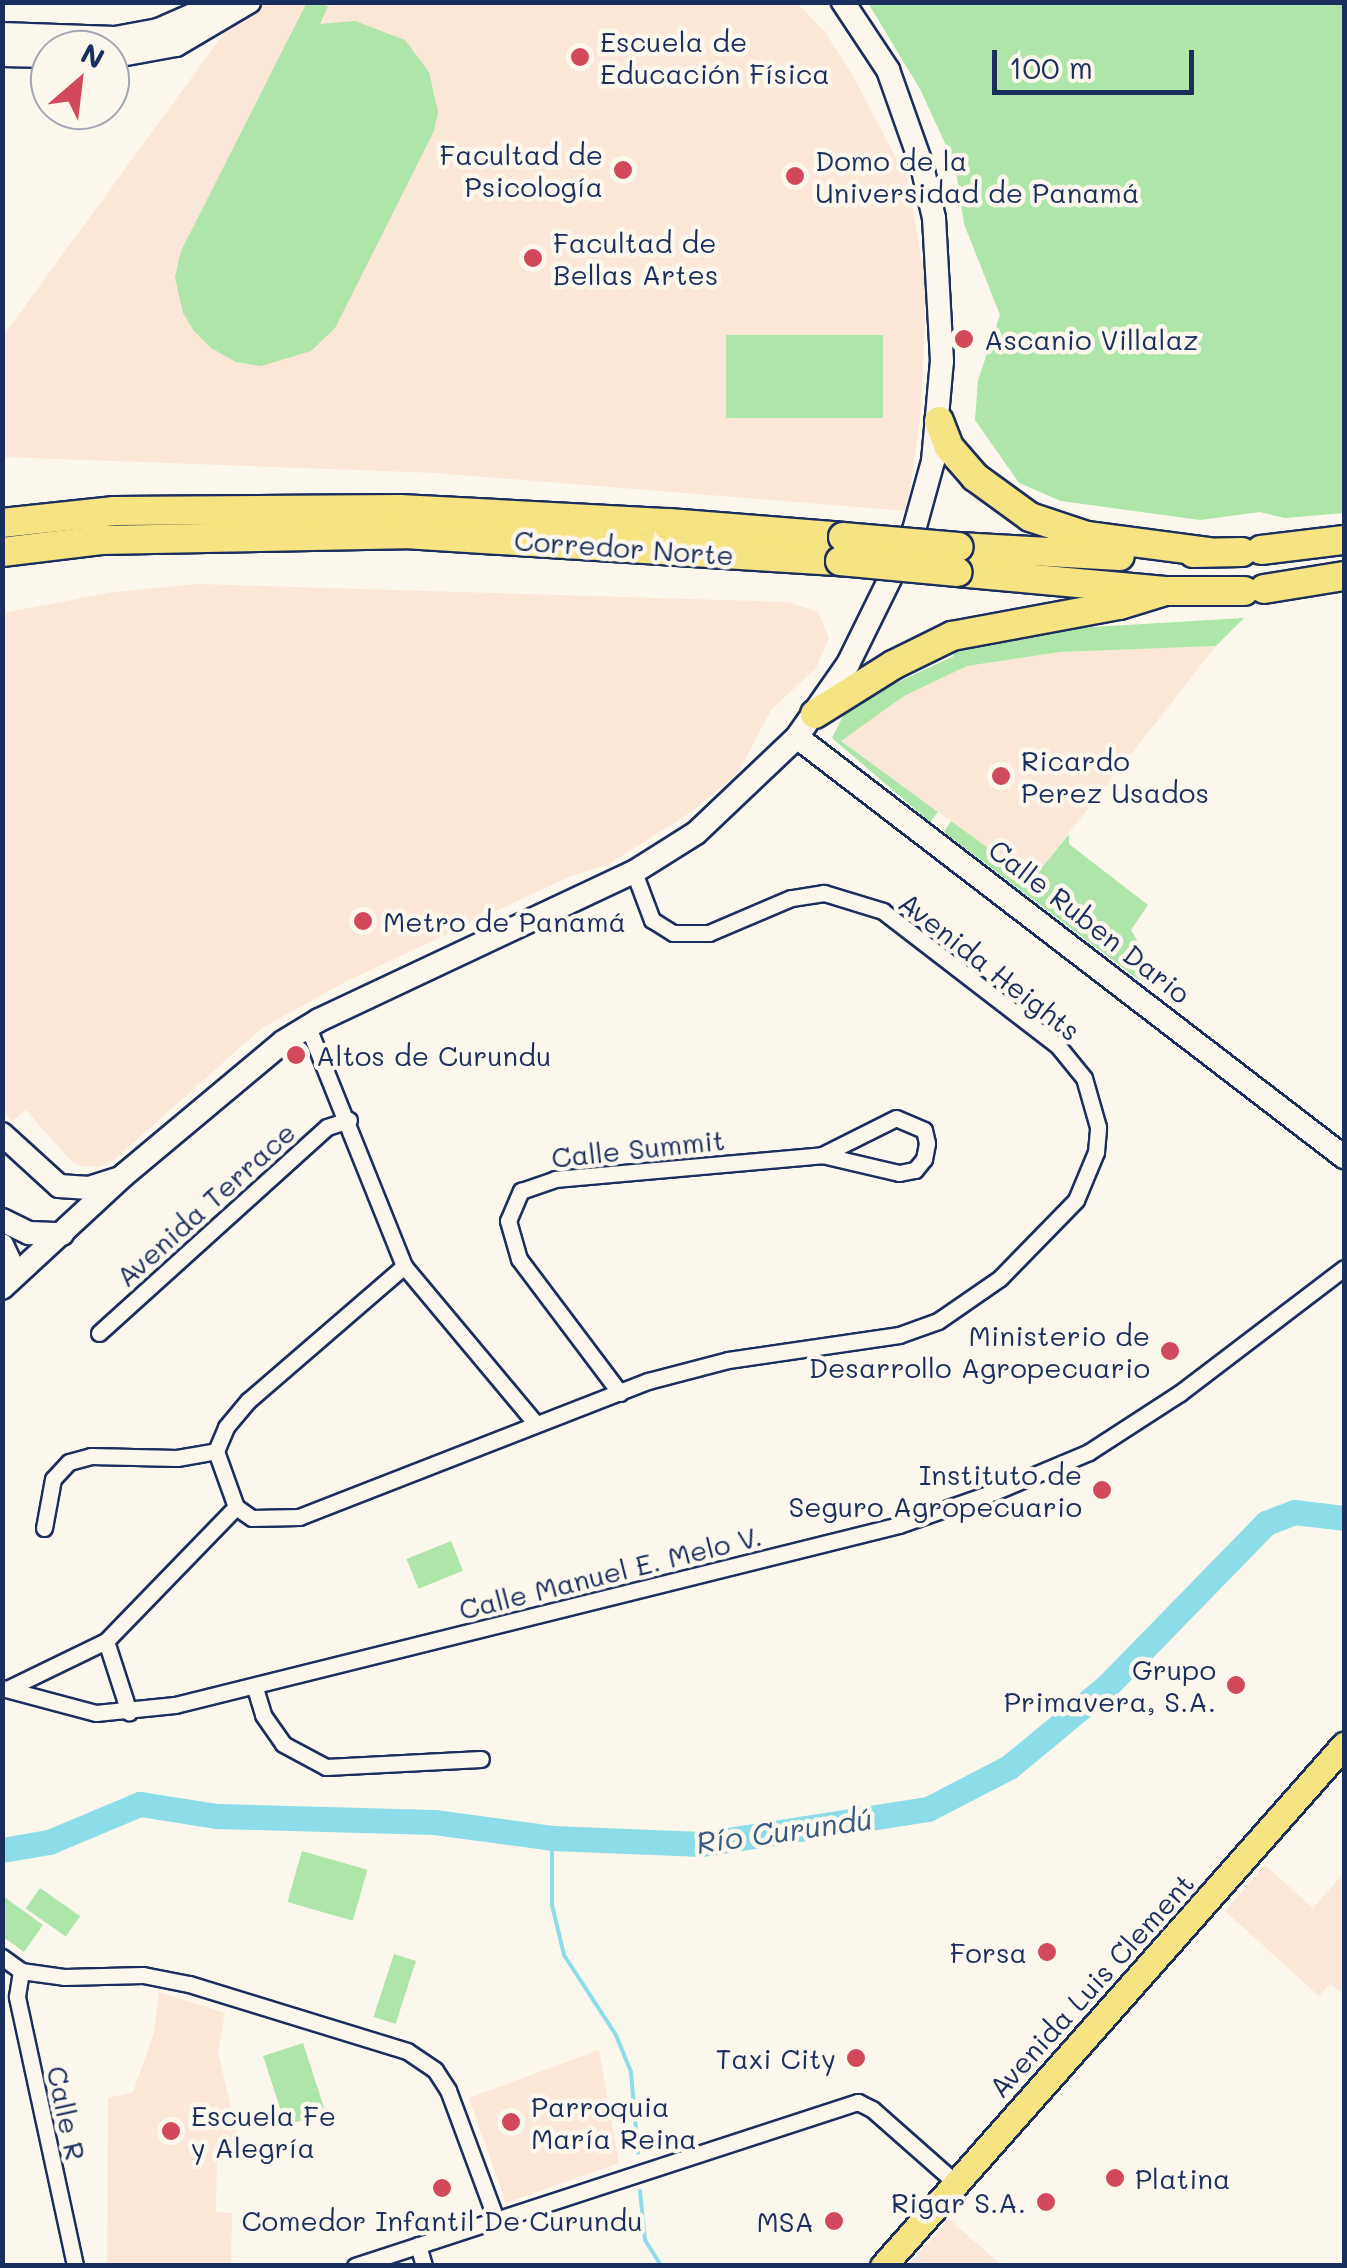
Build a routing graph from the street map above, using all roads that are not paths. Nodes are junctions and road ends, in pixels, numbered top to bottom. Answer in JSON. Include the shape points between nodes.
{"nodes":[{"id":1,"x":222,"y":2,"type":"edge"},
{"id":2,"x":248,"y":2,"type":"edge"},
{"id":3,"x":843,"y":2,"type":"edge"},
{"id":4,"x":2,"y":34,"type":"edge"},
{"id":5,"x":130,"y":53,"type":"edge"},
{"id":6,"x":2,"y":54,"type":"edge"},
{"id":7,"x":30,"y":55,"type":"edge"},
{"id":8,"x":939,"y":421,"type":"junction"},
{"id":9,"x":2,"y":523,"type":"edge"},
{"id":10,"x":1344,"y":540,"type":"edge"},
{"id":11,"x":841,"y":549,"type":"junction"},
{"id":12,"x":2,"y":552,"type":"edge"},
{"id":13,"x":1208,"y":552,"type":"junction"},
{"id":14,"x":958,"y":560,"type":"junction"},
{"id":15,"x":1337,"y":579,"type":"edge"},
{"id":16,"x":1165,"y":591,"type":"junction"},
{"id":17,"x":815,"y":714,"type":"junction"},
{"id":18,"x":797,"y":737,"type":"junction"},
{"id":19,"x":634,"y":872,"type":"junction"},
{"id":20,"x":308,"y":1027,"type":"junction"},
{"id":21,"x":349,"y":1120,"type":"junction"},
{"id":22,"x":2,"y":1134,"type":"edge"},
{"id":23,"x":822,"y":1155,"type":"junction"},
{"id":24,"x":1344,"y":1157,"type":"edge"},
{"id":25,"x":124,"y":1176,"type":"junction"},
{"id":26,"x":2,"y":1220,"type":"edge"},
{"id":27,"x":62,"y":1234,"type":"junction"},
{"id":28,"x":2,"y":1245,"type":"edge"},
{"id":29,"x":404,"y":1266,"type":"junction"},
{"id":30,"x":1344,"y":1268,"type":"edge"},
{"id":31,"x":2,"y":1280,"type":"edge"},
{"id":32,"x":2,"y":1288,"type":"edge"},
{"id":33,"x":99,"y":1333,"type":"dead end"},
{"id":34,"x":620,"y":1392,"type":"junction"},
{"id":35,"x":536,"y":1424,"type":"junction"},
{"id":36,"x":216,"y":1451,"type":"junction"},
{"id":37,"x":236,"y":1507,"type":"junction"},
{"id":38,"x":44,"y":1528,"type":"dead end"},
{"id":39,"x":106,"y":1642,"type":"junction"},
{"id":40,"x":256,"y":1688,"type":"junction"},
{"id":41,"x":5,"y":1689,"type":"edge"},
{"id":42,"x":128,"y":1712,"type":"junction"},
{"id":43,"x":1344,"y":1746,"type":"edge"},
{"id":44,"x":481,"y":1759,"type":"dead end"},
{"id":45,"x":2,"y":1958,"type":"edge"},
{"id":46,"x":21,"y":1971,"type":"junction"},
{"id":47,"x":956,"y":2182,"type":"junction"},
{"id":48,"x":496,"y":2219,"type":"junction"},
{"id":49,"x":418,"y":2245,"type":"junction"},
{"id":50,"x":74,"y":2266,"type":"edge"},
{"id":51,"x":355,"y":2266,"type":"edge"},
{"id":52,"x":424,"y":2266,"type":"edge"},
{"id":53,"x":883,"y":2266,"type":"edge"}],
"edges":[{"from":1,"to":4,"type":"main road","via":[[158,30],[115,38]]},
{"from":2,"to":5,"type":"main road","via":[[176,45]]},
{"from":3,"to":8,"type":"main road","via":[[888,70],[934,218]]},
{"from":6,"to":7,"type":"main road"},
{"from":8,"to":13,"type":"highway","via":[[975,477],[1030,517],[1087,536]]},
{"from":8,"to":17,"type":"main road","via":[[914,530],[848,664]]},
{"from":9,"to":11,"type":"highway","name":"Corredor Norte","via":[[114,512],[400,509],[631,520]]},
{"from":10,"to":13,"type":"highway","name":"Corredor Norte"},
{"from":11,"to":12,"type":"highway","name":"Corredor Norte","via":[[404,534],[102,540]]},
{"from":11,"to":14,"type":"highway","name":"Corredor Norte","bridge":true},
{"from":13,"to":14,"type":"highway","name":"Corredor Norte"},
{"from":14,"to":16,"type":"highway","name":"Corredor Norte"},
{"from":15,"to":16,"type":"highway","name":"Corredor Norte","via":[[1254,590]]},
{"from":16,"to":17,"type":"highway","via":[[952,636]]},
{"from":17,"to":18,"type":"main road"},
{"from":18,"to":19,"type":"main road","via":[[696,833]]},
{"from":18,"to":24,"type":"main road","name":"Calle Ruben Dario"},
{"from":19,"to":20,"type":"main road"},
{"from":19,"to":34,"type":"street","name":"Avenida Heights","via":[[652,920],[673,933],[708,932],[790,898],[824,894],[883,911],[1058,1046],[1084,1078],[1098,1127],[1090,1173],[1076,1200],[1000,1278],[938,1321],[898,1335],[728,1360]]},
{"from":20,"to":21,"type":"street"},
{"from":20,"to":25,"type":"main road","via":[[254,1064]]},
{"from":21,"to":29,"type":"street"},
{"from":21,"to":33,"type":"street","name":"Avenida Terrace","via":[[327,1127]]},
{"from":22,"to":25,"type":"main road","via":[[59,1186],[89,1188]]},
{"from":23,"to":23,"type":"street","via":[[900,1173],[915,1170],[927,1143],[924,1130],[896,1118]]},
{"from":23,"to":34,"type":"street","name":"Calle Summit","via":[[555,1179],[521,1191],[508,1221],[519,1260]]},
{"from":25,"to":27,"type":"main road"},
{"from":26,"to":27,"type":"main road","via":[[29,1233]]},
{"from":27,"to":32,"type":"main road"},
{"from":28,"to":31,"type":"main road","via":[[9,1260]]},
{"from":29,"to":35,"type":"street"},
{"from":29,"to":36,"type":"street","via":[[249,1400]]},
{"from":30,"to":40,"type":"street","name":"Calle Manuel E. Melo V.","via":[[1180,1393],[1088,1452],[994,1492],[899,1525]]},
{"from":34,"to":35,"type":"street","name":"Avenida Heights"},
{"from":35,"to":37,"type":"street","name":"Avenida Heights","via":[[299,1517],[252,1518]]},
{"from":36,"to":37,"type":"street"},
{"from":36,"to":38,"type":"street","via":[[69,1462],[53,1479]]},
{"from":37,"to":39,"type":"street"},
{"from":39,"to":41,"type":"street"},
{"from":39,"to":42,"type":"street"},
{"from":40,"to":42,"type":"street","name":"Calle Manuel E. Melo V."},
{"from":40,"to":44,"type":"street","via":[[263,1715],[283,1744],[326,1767]]},
{"from":41,"to":42,"type":"street","name":"Calle Manuel E. Melo V.","via":[[96,1713]]},
{"from":43,"to":47,"type":"main road","name":"Avenida Luis Clement"},
{"from":45,"to":46,"type":"street"},
{"from":46,"to":48,"type":"street","via":[[143,1974],[189,1984],[424,2060],[448,2090]]},
{"from":46,"to":50,"type":"street","name":"Calle R","via":[[16,1997]]},
{"from":47,"to":48,"type":"street","via":[[858,2102]]},
{"from":47,"to":53,"type":"main road","name":"Avenida Luis Clement"},
{"from":48,"to":49,"type":"street"},
{"from":49,"to":51,"type":"street"},
{"from":49,"to":52,"type":"street"}]}
